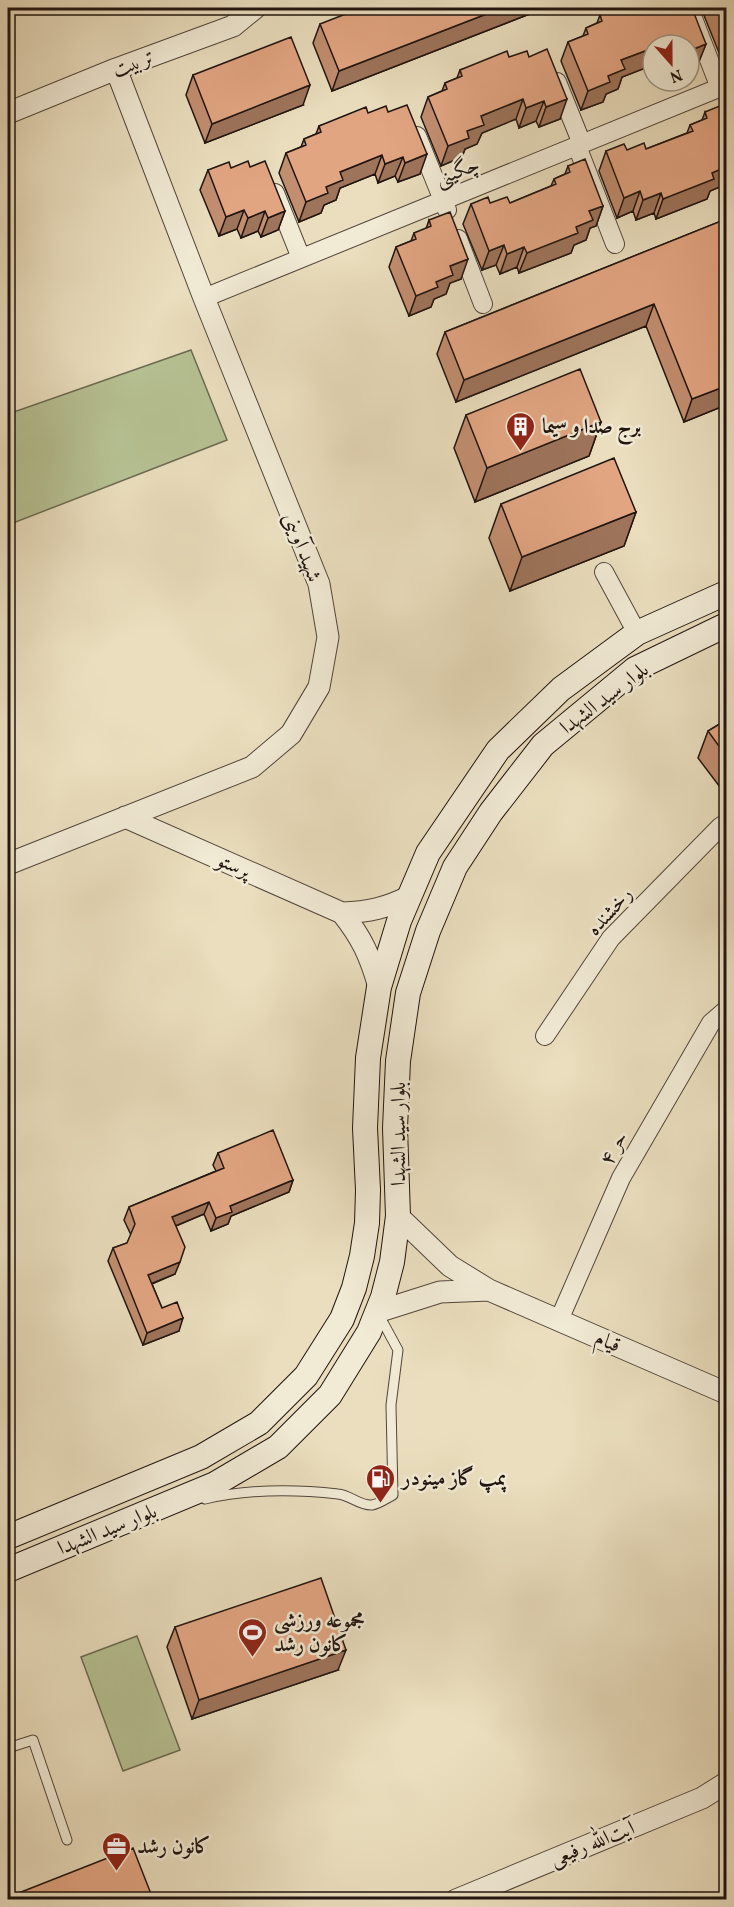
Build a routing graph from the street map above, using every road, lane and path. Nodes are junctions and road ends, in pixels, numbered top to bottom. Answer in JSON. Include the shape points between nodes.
{"nodes":[{"id":1,"x":255,"y":8,"type":"edge"},
{"id":2,"x":689,"y":8,"type":"edge"},
{"id":3,"x":551,"y":67,"type":"edge"},
{"id":4,"x":116,"y":69,"type":"junction"},
{"id":5,"x":720,"y":88,"type":"edge"},
{"id":6,"x":723,"y":110,"type":"edge"},
{"id":7,"x":8,"y":113,"type":"edge"},
{"id":8,"x":409,"y":117,"type":"edge"},
{"id":9,"x":579,"y":145,"type":"junction"},
{"id":10,"x":268,"y":176,"type":"edge"},
{"id":11,"x":443,"y":201,"type":"junction"},
{"id":12,"x":615,"y":244,"type":"dead end"},
{"id":13,"x":301,"y":258,"type":"junction"},
{"id":14,"x":204,"y":298,"type":"junction"},
{"id":15,"x":483,"y":304,"type":"dead end"},
{"id":16,"x":604,"y":572,"type":"dead end"},
{"id":17,"x":726,"y":592,"type":"edge"},
{"id":18,"x":726,"y":625,"type":"edge"},
{"id":19,"x":645,"y":630,"type":"junction"},
{"id":20,"x":669,"y":653,"type":"junction"},
{"id":21,"x":591,"y":665,"type":"junction"},
{"id":22,"x":612,"y":688,"type":"junction"},
{"id":23,"x":125,"y":817,"type":"junction"},
{"id":24,"x":724,"y":829,"type":"edge"},
{"id":25,"x":8,"y":864,"type":"edge"},
{"id":26,"x":410,"y":896,"type":"junction"},
{"id":27,"x":342,"y":913,"type":"junction"},
{"id":28,"x":379,"y":987,"type":"junction"},
{"id":29,"x":726,"y":1010,"type":"edge"},
{"id":30,"x":545,"y":1036,"type":"dead end"},
{"id":31,"x":398,"y":1216,"type":"junction"},
{"id":32,"x":489,"y":1290,"type":"junction"},
{"id":33,"x":377,"y":1312,"type":"junction"},
{"id":34,"x":559,"y":1320,"type":"junction"},
{"id":35,"x":726,"y":1393,"type":"edge"},
{"id":36,"x":113,"y":1526,"type":"junction"},
{"id":37,"x":8,"y":1537,"type":"edge"},
{"id":38,"x":8,"y":1569,"type":"edge"},
{"id":39,"x":8,"y":1748,"type":"edge"},
{"id":40,"x":726,"y":1783,"type":"edge"},
{"id":41,"x":67,"y":1840,"type":"dead end"},
{"id":42,"x":461,"y":1899,"type":"edge"}],
"edges":[{"from":1,"to":4,"type":"street","name":"تربیت","via":[[232,26]]},
{"from":2,"to":5,"type":"street"},
{"from":3,"to":9,"type":"street"},
{"from":4,"to":7,"type":"street","name":"تربیت"},
{"from":4,"to":14,"type":"street","name":"شهید آوینی"},
{"from":5,"to":6,"type":"street"},
{"from":5,"to":9,"type":"street","name":"چگینی"},
{"from":8,"to":11,"type":"street"},
{"from":9,"to":11,"type":"street","name":"چگینی"},
{"from":9,"to":12,"type":"street"},
{"from":10,"to":13,"type":"street"},
{"from":11,"to":13,"type":"street","name":"چگینی"},
{"from":11,"to":15,"type":"street"},
{"from":13,"to":14,"type":"street","name":"چگینی"},
{"from":14,"to":23,"type":"street","name":"شهید آوینی","via":[[319,584],[328,637],[319,687],[291,734],[252,767]]},
{"from":16,"to":19,"type":"street"},
{"from":17,"to":19,"type":"main road","name":"بلوار سید الشهدا"},
{"from":18,"to":20,"type":"main road","name":"بلوار سید الشهدا"},
{"from":19,"to":20,"type":"main road","via":[[646,648],[655,654]]},
{"from":19,"to":21,"type":"main road","name":"بلوار سید الشهدا"},
{"from":20,"to":22,"type":"main road","name":"بلوار سید الشهدا","via":[[634,669]]},
{"from":21,"to":22,"type":"main road","via":[[605,662],[614,666]]},
{"from":21,"to":26,"type":"main road","name":"بلوار سید الشهدا","via":[[498,750],[428,853]]},
{"from":22,"to":31,"type":"main road","name":"بلوار سید الشهدا","via":[[543,746],[491,812],[455,867],[428,931],[408,993],[398,1061]]},
{"from":23,"to":25,"type":"street","name":"شهید آوینی"},
{"from":23,"to":27,"type":"street","name":"پرستو"},
{"from":24,"to":30,"type":"street","name":"رخشنده","via":[[611,938]]},
{"from":26,"to":27,"type":"street","name":"پرستو","via":[[389,907]]},
{"from":26,"to":28,"type":"main road","name":"بلوار سید الشهدا"},
{"from":27,"to":28,"type":"street","name":"پرستو","via":[[360,935]]},
{"from":28,"to":37,"type":"main road","name":"بلوار سید الشهدا","via":[[368,1058],[368,1190],[362,1256],[342,1319],[306,1376],[259,1423],[201,1457]]},
{"from":29,"to":34,"type":"street","name":"حر ۴","via":[[711,1023],[621,1178]]},
{"from":31,"to":32,"type":"street","name":"قیام","via":[[450,1266]]},
{"from":31,"to":33,"type":"main road","name":"بلوار سید الشهدا","via":[[392,1262]]},
{"from":32,"to":33,"type":"street","name":"قیام","via":[[440,1292]]},
{"from":32,"to":34,"type":"street","name":"قیام"},
{"from":33,"to":36,"type":"main road","name":"بلوار سید الشهدا","via":[[330,1395],[278,1446],[215,1484]]},
{"from":33,"to":36,"type":"lane","via":[[398,1350],[392,1405],[393,1495],[375,1505],[342,1494],[234,1493]]},
{"from":34,"to":35,"type":"street","name":"قیام"},
{"from":36,"to":38,"type":"main road","name":"بلوار سید الشهدا"},
{"from":39,"to":41,"type":"lane","via":[[33,1740]]},
{"from":40,"to":42,"type":"street","name":"آیت‌الله رفیعی","via":[[702,1798]]}]}
